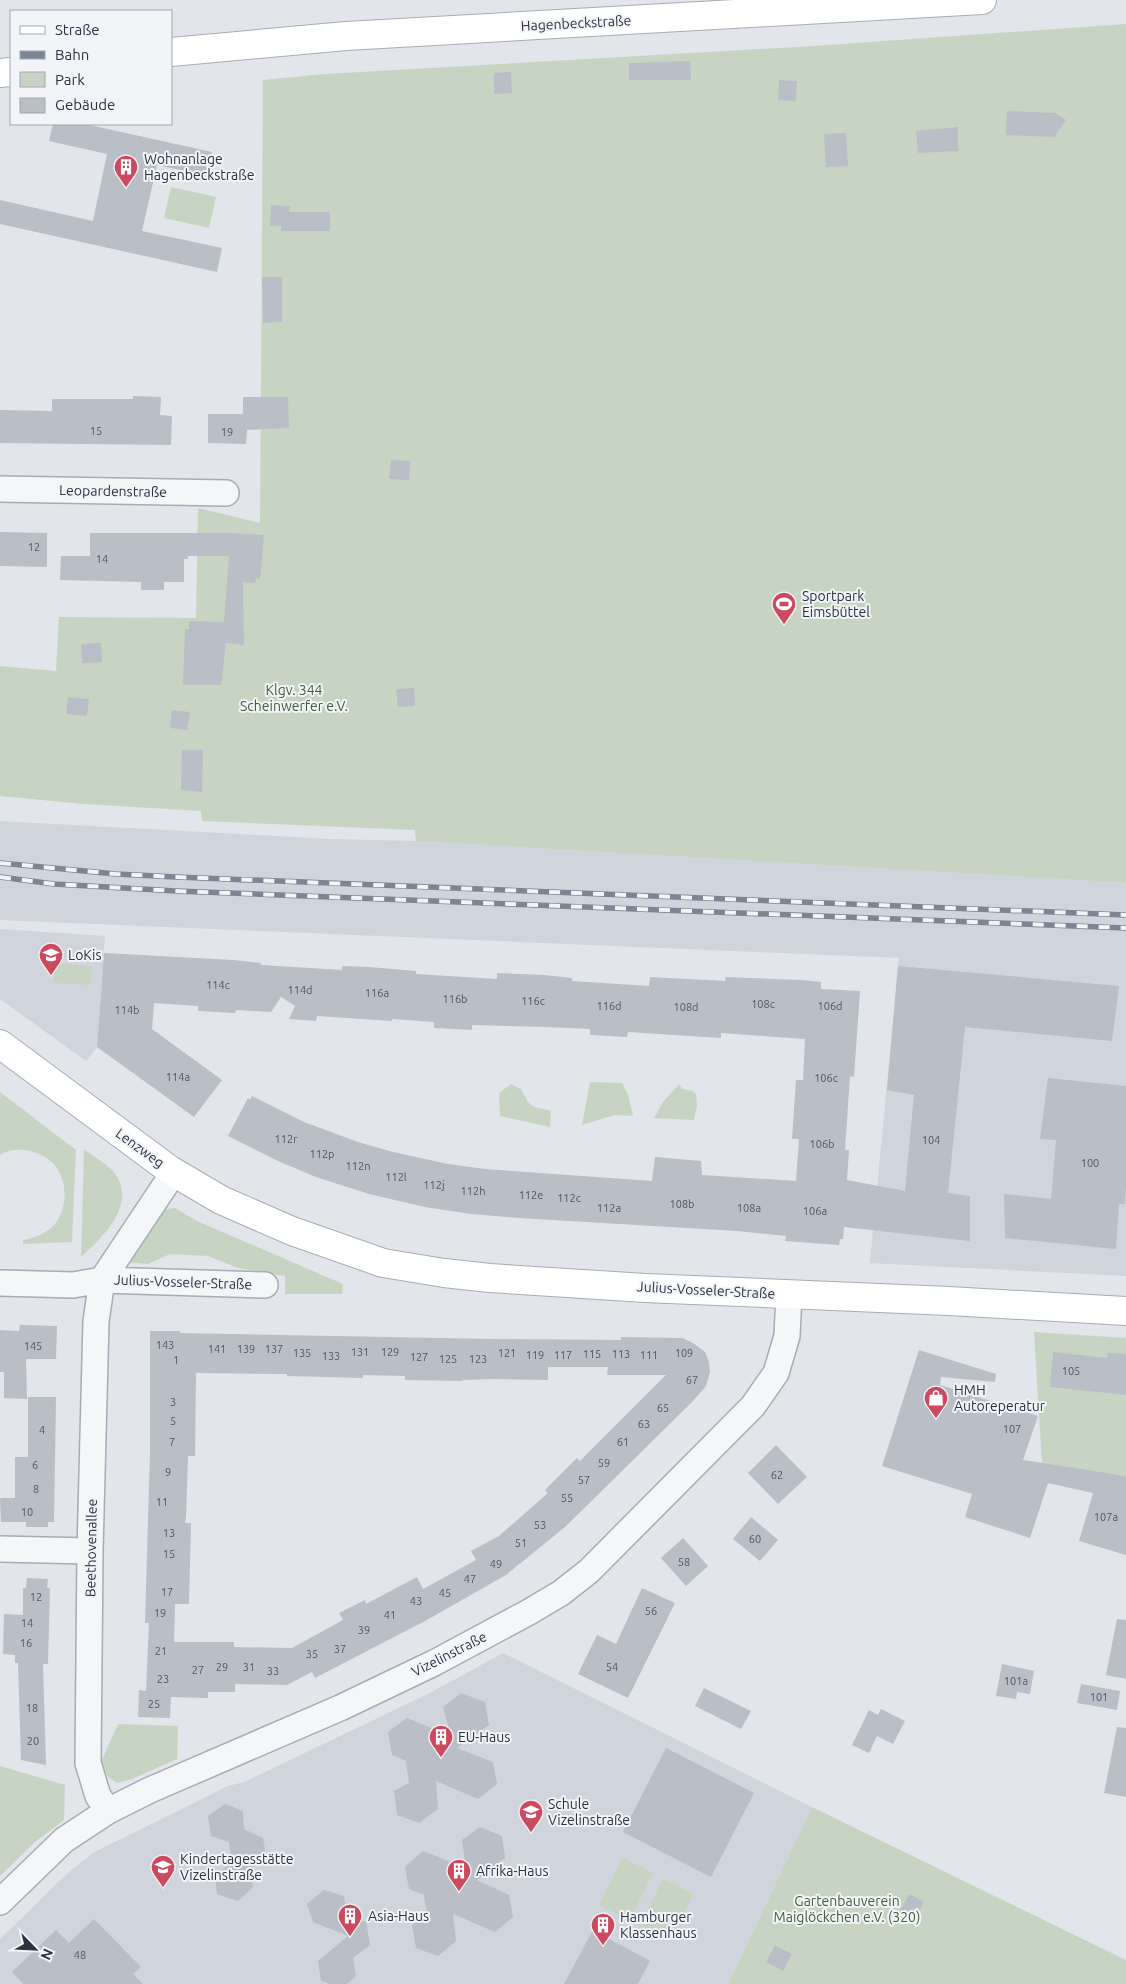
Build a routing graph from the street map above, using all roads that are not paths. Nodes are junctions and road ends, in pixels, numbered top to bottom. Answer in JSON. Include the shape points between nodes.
{"nodes":[{"id":1,"x":982,"y":0,"type":"edge"},
{"id":2,"x":172,"y":52,"type":"edge"},
{"id":3,"x":0,"y":489,"type":"edge"},
{"id":4,"x":226,"y":493,"type":"dead end"},
{"id":5,"x":0,"y":1044,"type":"edge"},
{"id":6,"x":174,"y":1172,"type":"junction"},
{"id":7,"x":292,"y":1231,"type":"joint"},
{"id":8,"x":102,"y":1280,"type":"junction"},
{"id":9,"x":0,"y":1283,"type":"edge"},
{"id":10,"x":265,"y":1285,"type":"dead end"},
{"id":11,"x":789,"y":1294,"type":"junction"},
{"id":12,"x":1126,"y":1312,"type":"edge"},
{"id":13,"x":0,"y":1549,"type":"edge"},
{"id":14,"x":90,"y":1551,"type":"junction"},
{"id":15,"x":108,"y":1811,"type":"junction"},
{"id":16,"x":0,"y":1902,"type":"edge"}],
"edges":[{"from":1,"to":2,"type":"street","name":"Hagenbeckstraße","via":[[346,36]]},
{"from":3,"to":4,"type":"street","name":"Leopardenstraße"},
{"from":5,"to":6,"type":"street","name":"Lenzweg"},
{"from":6,"to":7,"type":"street","name":"Lenzweg","via":[[220,1200]]},
{"from":6,"to":8,"type":"street","name":"Julius-Vosseler-Straße"},
{"from":7,"to":11,"type":"street","name":"Julius-Vosseler-Straße","via":[[383,1263],[444,1273],[645,1288]]},
{"from":8,"to":9,"type":"street","name":"Julius-Vosseler-Straße","via":[[74,1285]]},
{"from":8,"to":10,"type":"street","name":"Julius-Vosseler-Straße"},
{"from":8,"to":14,"type":"street","name":"Beethovenallee","via":[[96,1321]]},
{"from":11,"to":12,"type":"street","name":"Julius-Vosseler-Straße"},
{"from":11,"to":15,"type":"street","name":"Vizelinstraße","via":[[786,1336],[776,1373],[753,1406],[589,1571],[561,1593],[434,1663]]},
{"from":13,"to":14,"type":"street"},
{"from":14,"to":15,"type":"street","name":"Beethovenallee","via":[[88,1763],[98,1796]]},
{"from":15,"to":16,"type":"street","name":"Vizelinstraße","via":[[64,1840]]}]}
